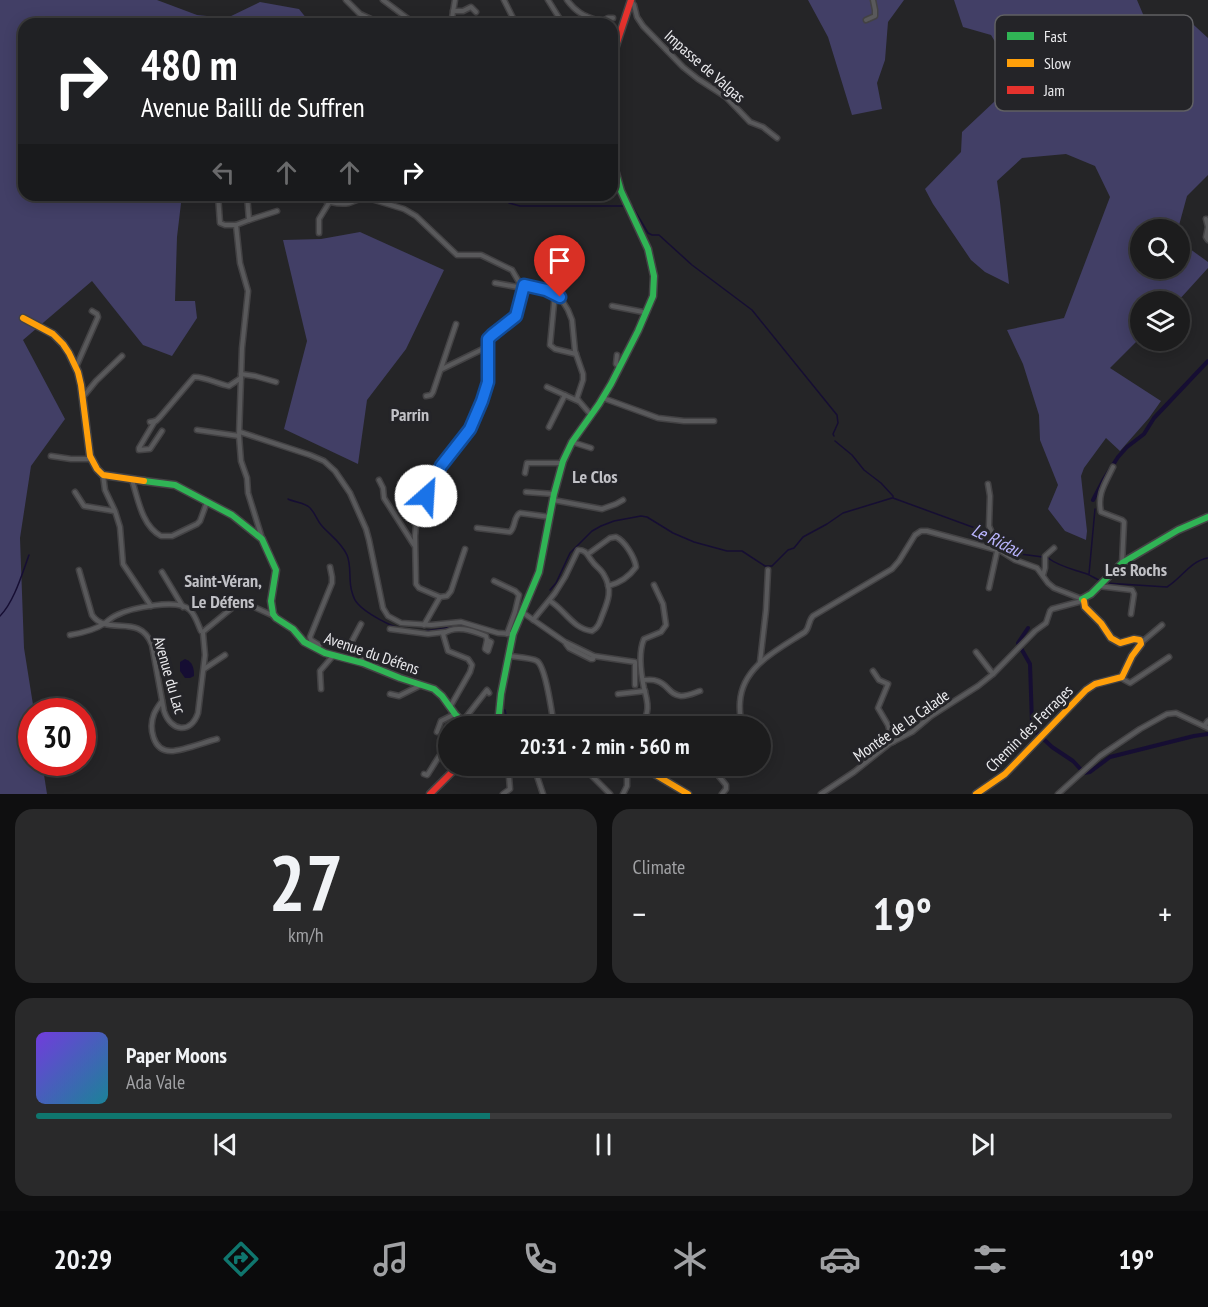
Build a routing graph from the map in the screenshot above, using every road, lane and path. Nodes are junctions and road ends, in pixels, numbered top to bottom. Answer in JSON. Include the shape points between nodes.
{"nodes":[{"id":1,"x":346,"y":0,"type":"edge"},
{"id":2,"x":383,"y":0,"type":"edge"},
{"id":3,"x":455,"y":0,"type":"edge"},
{"id":4,"x":504,"y":0,"type":"edge"},
{"id":5,"x":548,"y":0,"type":"edge"},
{"id":6,"x":567,"y":0,"type":"edge"},
{"id":7,"x":631,"y":0,"type":"edge"},
{"id":8,"x":873,"y":0,"type":"edge"},
{"id":9,"x":453,"y":11,"type":"junction"},
{"id":10,"x":476,"y":12,"type":"dead end"},
{"id":11,"x":367,"y":18,"type":"edge"},
{"id":12,"x":408,"y":18,"type":"edge"},
{"id":13,"x":452,"y":18,"type":"edge"},
{"id":14,"x":513,"y":18,"type":"edge"},
{"id":15,"x":559,"y":18,"type":"edge"},
{"id":16,"x":590,"y":18,"type":"edge"},
{"id":17,"x":608,"y":18,"type":"edge"},
{"id":18,"x":613,"y":18,"type":"dead end"},
{"id":19,"x":866,"y":20,"type":"dead end"},
{"id":20,"x":619,"y":35,"type":"junction"},
{"id":21,"x":618,"y":38,"type":"edge"},
{"id":22,"x":618,"y":40,"type":"edge"},
{"id":23,"x":777,"y":138,"type":"dead end"},
{"id":24,"x":618,"y":186,"type":"edge"},
{"id":25,"x":218,"y":201,"type":"edge"},
{"id":26,"x":247,"y":201,"type":"edge"},
{"id":27,"x":330,"y":201,"type":"joint"},
{"id":28,"x":353,"y":201,"type":"edge"},
{"id":29,"x":378,"y":201,"type":"edge"},
{"id":30,"x":277,"y":211,"type":"dead end"},
{"id":31,"x":1206,"y":219,"type":"dead end"},
{"id":32,"x":249,"y":220,"type":"junction"},
{"id":33,"x":236,"y":225,"type":"junction"},
{"id":34,"x":320,"y":232,"type":"dead end"},
{"id":35,"x":1208,"y":240,"type":"edge"},
{"id":36,"x":495,"y":283,"type":"dead end"},
{"id":37,"x":524,"y":287,"type":"junction"},
{"id":38,"x":555,"y":293,"type":"junction"},
{"id":39,"x":650,"y":305,"type":"junction"},
{"id":40,"x":612,"y":306,"type":"dead end"},
{"id":41,"x":92,"y":311,"type":"dead end"},
{"id":42,"x":643,"y":312,"type":"junction"},
{"id":43,"x":23,"y":318,"type":"dead end"},
{"id":44,"x":456,"y":324,"type":"dead end"},
{"id":45,"x":638,"y":331,"type":"junction"},
{"id":46,"x":488,"y":347,"type":"junction"},
{"id":47,"x":576,"y":354,"type":"junction"},
{"id":48,"x":616,"y":355,"type":"dead end"},
{"id":49,"x":122,"y":356,"type":"dead end"},
{"id":50,"x":620,"y":367,"type":"junction"},
{"id":51,"x":76,"y":368,"type":"junction"},
{"id":52,"x":441,"y":370,"type":"junction"},
{"id":53,"x":241,"y":376,"type":"junction"},
{"id":54,"x":276,"y":382,"type":"dead end"},
{"id":55,"x":547,"y":387,"type":"dead end"},
{"id":56,"x":565,"y":395,"type":"junction"},
{"id":57,"x":426,"y":396,"type":"dead end"},
{"id":58,"x":82,"y":398,"type":"junction"},
{"id":59,"x":603,"y":398,"type":"junction"},
{"id":60,"x":579,"y":401,"type":"junction"},
{"id":61,"x":591,"y":415,"type":"junction"},
{"id":62,"x":714,"y":422,"type":"dead end"},
{"id":63,"x":549,"y":427,"type":"dead end"},
{"id":64,"x":197,"y":430,"type":"dead end"},
{"id":65,"x":162,"y":431,"type":"dead end"},
{"id":66,"x":240,"y":434,"type":"junction"},
{"id":67,"x":572,"y":441,"type":"junction"},
{"id":68,"x":591,"y":448,"type":"dead end"},
{"id":69,"x":51,"y":456,"type":"dead end"},
{"id":70,"x":91,"y":459,"type":"junction"},
{"id":71,"x":562,"y":463,"type":"junction"},
{"id":72,"x":1113,"y":467,"type":"dead end"},
{"id":73,"x":525,"y":473,"type":"dead end"},
{"id":74,"x":103,"y":475,"type":"junction"},
{"id":75,"x":132,"y":480,"type":"junction"},
{"id":76,"x":379,"y":480,"type":"dead end"},
{"id":77,"x":988,"y":484,"type":"dead end"},
{"id":78,"x":75,"y":492,"type":"dead end"},
{"id":79,"x":526,"y":492,"type":"dead end"},
{"id":80,"x":554,"y":497,"type":"junction"},
{"id":81,"x":623,"y":500,"type":"dead end"},
{"id":82,"x":207,"y":501,"type":"junction"},
{"id":83,"x":115,"y":511,"type":"junction"},
{"id":84,"x":550,"y":517,"type":"junction"},
{"id":85,"x":1208,"y":517,"type":"edge"},
{"id":86,"x":477,"y":528,"type":"dead end"},
{"id":87,"x":262,"y":539,"type":"junction"},
{"id":88,"x":415,"y":546,"type":"junction"},
{"id":89,"x":1054,"y":548,"type":"dead end"},
{"id":90,"x":465,"y":549,"type":"dead end"},
{"id":91,"x":998,"y":550,"type":"junction"},
{"id":92,"x":588,"y":554,"type":"junction"},
{"id":93,"x":1122,"y":564,"type":"junction"},
{"id":94,"x":330,"y":567,"type":"dead end"},
{"id":95,"x":79,"y":570,"type":"dead end"},
{"id":96,"x":768,"y":570,"type":"dead end"},
{"id":97,"x":162,"y":572,"type":"dead end"},
{"id":98,"x":1043,"y":575,"type":"junction"},
{"id":99,"x":494,"y":581,"type":"dead end"},
{"id":100,"x":1101,"y":584,"type":"junction"},
{"id":101,"x":654,"y":585,"type":"dead end"},
{"id":102,"x":608,"y":586,"type":"junction"},
{"id":103,"x":989,"y":588,"type":"dead end"},
{"id":104,"x":440,"y":597,"type":"junction"},
{"id":105,"x":1083,"y":600,"type":"junction"},
{"id":106,"x":550,"y":601,"type":"junction"},
{"id":107,"x":151,"y":606,"type":"junction"},
{"id":108,"x":183,"y":607,"type":"junction"},
{"id":109,"x":522,"y":611,"type":"junction"},
{"id":110,"x":1131,"y":614,"type":"dead end"},
{"id":111,"x":274,"y":616,"type":"junction"},
{"id":112,"x":533,"y":620,"type":"junction"},
{"id":113,"x":104,"y":624,"type":"junction"},
{"id":114,"x":361,"y":624,"type":"dead end"},
{"id":115,"x":424,"y":625,"type":"junction"},
{"id":116,"x":1162,"y":625,"type":"dead end"},
{"id":117,"x":390,"y":629,"type":"dead end"},
{"id":118,"x":203,"y":632,"type":"junction"},
{"id":119,"x":445,"y":632,"type":"junction"},
{"id":120,"x":498,"y":633,"type":"junction"},
{"id":121,"x":510,"y":634,"type":"junction"},
{"id":122,"x":70,"y":635,"type":"dead end"},
{"id":123,"x":1142,"y":642,"type":"junction"},
{"id":124,"x":319,"y":650,"type":"junction"},
{"id":125,"x":976,"y":652,"type":"dead end"},
{"id":126,"x":225,"y":655,"type":"dead end"},
{"id":127,"x":333,"y":656,"type":"junction"},
{"id":128,"x":509,"y":656,"type":"junction"},
{"id":129,"x":1169,"y":657,"type":"dead end"},
{"id":130,"x":760,"y":662,"type":"junction"},
{"id":131,"x":363,"y":663,"type":"junction"},
{"id":132,"x":204,"y":669,"type":"junction"},
{"id":133,"x":873,"y":671,"type":"dead end"},
{"id":134,"x":993,"y":674,"type":"junction"},
{"id":135,"x":1121,"y":678,"type":"junction"},
{"id":136,"x":643,"y":680,"type":"junction"},
{"id":137,"x":421,"y":685,"type":"junction"},
{"id":138,"x":635,"y":685,"type":"dead end"},
{"id":139,"x":321,"y":689,"type":"dead end"},
{"id":140,"x":645,"y":691,"type":"junction"},
{"id":141,"x":700,"y":691,"type":"dead end"},
{"id":142,"x":489,"y":693,"type":"dead end"},
{"id":143,"x":390,"y":694,"type":"dead end"},
{"id":144,"x":618,"y":694,"type":"dead end"},
{"id":145,"x":162,"y":701,"type":"junction"},
{"id":146,"x":452,"y":711,"type":"junction"},
{"id":147,"x":456,"y":716,"type":"edge"},
{"id":148,"x":468,"y":716,"type":"edge"},
{"id":149,"x":499,"y":716,"type":"edge"},
{"id":150,"x":552,"y":716,"type":"edge"},
{"id":151,"x":645,"y":716,"type":"edge"},
{"id":152,"x":741,"y":716,"type":"edge"},
{"id":153,"x":1208,"y":721,"type":"edge"},
{"id":154,"x":1206,"y":727,"type":"edge"},
{"id":155,"x":437,"y":732,"type":"dead end"},
{"id":156,"x":217,"y":739,"type":"dead end"},
{"id":157,"x":893,"y":742,"type":"junction"},
{"id":158,"x":438,"y":758,"type":"edge"},
{"id":159,"x":424,"y":774,"type":"dead end"},
{"id":160,"x":448,"y":776,"type":"edge"},
{"id":161,"x":509,"y":776,"type":"edge"},
{"id":162,"x":537,"y":776,"type":"edge"},
{"id":163,"x":592,"y":776,"type":"edge"},
{"id":164,"x":658,"y":776,"type":"edge"},
{"id":165,"x":718,"y":776,"type":"edge"},
{"id":166,"x":627,"y":777,"type":"dead end"},
{"id":167,"x":511,"y":791,"type":"edge"},
{"id":168,"x":430,"y":794,"type":"edge"},
{"id":169,"x":503,"y":794,"type":"edge"},
{"id":170,"x":543,"y":794,"type":"edge"},
{"id":171,"x":610,"y":794,"type":"edge"},
{"id":172,"x":623,"y":794,"type":"edge"},
{"id":173,"x":688,"y":794,"type":"edge"},
{"id":174,"x":722,"y":794,"type":"edge"},
{"id":175,"x":821,"y":794,"type":"edge"},
{"id":176,"x":976,"y":794,"type":"edge"},
{"id":177,"x":1058,"y":794,"type":"edge"}],
"edges":[{"from":1,"to":11,"type":"street"},
{"from":2,"to":12,"type":"street"},
{"from":3,"to":9,"type":"street"},
{"from":4,"to":14,"type":"street"},
{"from":5,"to":15,"type":"street"},
{"from":6,"to":16,"type":"street"},
{"from":7,"to":20,"type":"street"},
{"from":7,"to":23,"type":"street","name":"Impasse de Valgas","via":[[643,26],[683,67],[726,98],[750,122]]},
{"from":8,"to":19,"type":"street","via":[[875,16]]},
{"from":9,"to":10,"type":"street","via":[[471,7]]},
{"from":9,"to":13,"type":"street"},
{"from":17,"to":18,"type":"street"},
{"from":20,"to":21,"type":"street"},
{"from":20,"to":22,"type":"street"},
{"from":24,"to":39,"type":"street","via":[[652,263],[655,285]]},
{"from":25,"to":33,"type":"street","via":[[220,223]]},
{"from":26,"to":32,"type":"street"},
{"from":27,"to":28,"type":"street"},
{"from":27,"to":34,"type":"street","via":[[319,219]]},
{"from":29,"to":37,"type":"street","via":[[419,218],[457,255],[481,255],[512,270]]},
{"from":30,"to":32,"type":"street"},
{"from":31,"to":35,"type":"street"},
{"from":32,"to":33,"type":"street"},
{"from":33,"to":53,"type":"street","via":[[248,291]]},
{"from":36,"to":37,"type":"street"},
{"from":37,"to":38,"type":"street"},
{"from":37,"to":46,"type":"street","via":[[516,316],[488,339]]},
{"from":38,"to":47,"type":"street","via":[[572,318]]},
{"from":38,"to":47,"type":"street","via":[[550,345]]},
{"from":39,"to":42,"type":"street"},
{"from":39,"to":45,"type":"street"},
{"from":40,"to":42,"type":"street"},
{"from":41,"to":51,"type":"street","via":[[98,318]]},
{"from":42,"to":45,"type":"street"},
{"from":43,"to":51,"type":"street","via":[[59,339]]},
{"from":44,"to":52,"type":"street"},
{"from":45,"to":50,"type":"street"},
{"from":46,"to":52,"type":"street"},
{"from":46,"to":88,"type":"street","via":[[488,382],[482,401],[470,429],[441,466],[431,486],[416,525]]},
{"from":47,"to":60,"type":"street","via":[[583,374]]},
{"from":48,"to":50,"type":"street"},
{"from":49,"to":58,"type":"street"},
{"from":50,"to":59,"type":"street"},
{"from":51,"to":58,"type":"street"},
{"from":52,"to":57,"type":"street","via":[[432,393]]},
{"from":53,"to":54,"type":"street"},
{"from":53,"to":65,"type":"street","via":[[229,386],[195,376],[153,421],[139,450],[150,449]]},
{"from":53,"to":66,"type":"street"},
{"from":55,"to":56,"type":"street"},
{"from":56,"to":60,"type":"street"},
{"from":56,"to":63,"type":"street"},
{"from":58,"to":70,"type":"street"},
{"from":59,"to":61,"type":"street"},
{"from":59,"to":62,"type":"street","via":[[658,418]]},
{"from":60,"to":61,"type":"street"},
{"from":61,"to":67,"type":"street"},
{"from":64,"to":66,"type":"street"},
{"from":66,"to":87,"type":"street","via":[[241,461]]},
{"from":66,"to":115,"type":"street","via":[[310,455],[331,467],[350,493],[366,529],[384,611],[399,622]]},
{"from":67,"to":68,"type":"street"},
{"from":67,"to":71,"type":"street"},
{"from":69,"to":70,"type":"street"},
{"from":70,"to":74,"type":"street"},
{"from":71,"to":73,"type":"street","via":[[527,463]]},
{"from":71,"to":80,"type":"street"},
{"from":72,"to":93,"type":"street","via":[[1099,503],[1101,512],[1124,522]]},
{"from":74,"to":75,"type":"street"},
{"from":74,"to":83,"type":"street"},
{"from":75,"to":82,"type":"street","via":[[173,484]]},
{"from":75,"to":82,"type":"street","via":[[146,520],[161,536],[172,536],[197,525]]},
{"from":76,"to":88,"type":"street","via":[[384,498]]},
{"from":77,"to":91,"type":"street","via":[[989,526]]},
{"from":78,"to":83,"type":"street","via":[[84,506]]},
{"from":79,"to":80,"type":"street"},
{"from":80,"to":81,"type":"street","via":[[599,508]]},
{"from":80,"to":84,"type":"street"},
{"from":82,"to":87,"type":"street"},
{"from":83,"to":107,"type":"street","via":[[123,564]]},
{"from":84,"to":86,"type":"street","via":[[520,513],[510,532]]},
{"from":84,"to":109,"type":"street","via":[[539,572]]},
{"from":85,"to":93,"type":"street","via":[[1183,526]]},
{"from":87,"to":111,"type":"street","via":[[276,570],[271,601]]},
{"from":88,"to":104,"type":"street","via":[[417,585]]},
{"from":89,"to":98,"type":"street","via":[[1045,558]]},
{"from":90,"to":104,"type":"street","via":[[451,591]]},
{"from":91,"to":98,"type":"street","via":[[1034,566]]},
{"from":91,"to":103,"type":"street"},
{"from":91,"to":130,"type":"street","via":[[921,531],[896,566],[813,616],[805,632]]},
{"from":92,"to":102,"type":"street"},
{"from":92,"to":102,"type":"street","via":[[616,537],[636,562],[633,572]]},
{"from":92,"to":106,"type":"street","via":[[579,550]]},
{"from":93,"to":100,"type":"street"},
{"from":94,"to":124,"type":"street","via":[[332,583],[310,637]]},
{"from":95,"to":113,"type":"street","via":[[92,615]]},
{"from":96,"to":130,"type":"street"},
{"from":97,"to":108,"type":"street"},
{"from":98,"to":105,"type":"street","via":[[1054,588]]},
{"from":99,"to":121,"type":"street","via":[[519,595]]},
{"from":100,"to":105,"type":"street"},
{"from":100,"to":110,"type":"street","via":[[1132,590]]},
{"from":101,"to":136,"type":"street","via":[[663,604],[666,625],[643,642]]},
{"from":102,"to":106,"type":"street","via":[[609,600],[592,631],[580,628]]},
{"from":104,"to":115,"type":"street"},
{"from":105,"to":123,"type":"street","via":[[1115,641]]},
{"from":105,"to":134,"type":"street","name":"Montée de la Calade","via":[[1052,609],[1046,623]]},
{"from":106,"to":112,"type":"street"},
{"from":107,"to":108,"type":"street"},
{"from":107,"to":113,"type":"street","via":[[119,614]]},
{"from":108,"to":118,"type":"street","via":[[189,609]]},
{"from":109,"to":112,"type":"street"},
{"from":109,"to":121,"type":"street"},
{"from":111,"to":118,"type":"street","via":[[238,603]]},
{"from":111,"to":124,"type":"street","name":"Avenue du Défens"},
{"from":112,"to":138,"type":"street","via":[[594,656],[636,662]]},
{"from":113,"to":122,"type":"street"},
{"from":113,"to":145,"type":"street","name":"Avenue du Lac","via":[[135,627],[147,635]]},
{"from":114,"to":131,"type":"street","via":[[351,643],[344,647],[360,656]]},
{"from":115,"to":120,"type":"street","via":[[461,622]]},
{"from":116,"to":123,"type":"street"},
{"from":117,"to":119,"type":"street"},
{"from":118,"to":132,"type":"street","name":"Avenue du Lac"},
{"from":119,"to":120,"type":"street","via":[[466,629],[488,640]]},
{"from":119,"to":146,"type":"street","via":[[447,650],[470,660],[472,667]]},
{"from":120,"to":121,"type":"street"},
{"from":121,"to":128,"type":"street"},
{"from":123,"to":135,"type":"street"},
{"from":124,"to":127,"type":"street","name":"Avenue du Défens"},
{"from":125,"to":134,"type":"street"},
{"from":126,"to":132,"type":"street","name":"Avenue du Lac"},
{"from":127,"to":131,"type":"street","name":"Avenue du Défens"},
{"from":127,"to":139,"type":"street","via":[[320,671]]},
{"from":128,"to":149,"type":"street"},
{"from":128,"to":150,"type":"street","via":[[539,664]]},
{"from":129,"to":135,"type":"street","via":[[1130,683]]},
{"from":130,"to":152,"type":"street","via":[[743,687]]},
{"from":131,"to":137,"type":"street","name":"Avenue du Défens"},
{"from":132,"to":145,"type":"street","name":"Avenue du Lac","via":[[198,713],[191,725],[172,725]]},
{"from":133,"to":157,"type":"street","via":[[888,684],[878,708],[888,723]]},
{"from":134,"to":157,"type":"street","name":"Montée de la Calade"},
{"from":135,"to":176,"type":"street","name":"Chemin des Ferrages","via":[[1090,687],[1005,774]]},
{"from":136,"to":140,"type":"street"},
{"from":136,"to":141,"type":"street","via":[[662,683],[678,696]]},
{"from":137,"to":143,"type":"street","via":[[399,696]]},
{"from":137,"to":146,"type":"street","name":"Avenue du Défens","via":[[436,690]]},
{"from":140,"to":144,"type":"street"},
{"from":140,"to":151,"type":"street"},
{"from":142,"to":148,"type":"street","via":[[487,690]]},
{"from":145,"to":156,"type":"street","via":[[152,724],[161,749],[177,751]]},
{"from":146,"to":147,"type":"street","name":"Avenue du Défens"},
{"from":146,"to":155,"type":"street"},
{"from":153,"to":154,"type":"street"},
{"from":154,"to":177,"type":"street","via":[[1176,713],[1167,714],[1123,740]]},
{"from":157,"to":175,"type":"street","name":"Montée de la Calade"},
{"from":158,"to":159,"type":"street","via":[[427,776]]},
{"from":160,"to":168,"type":"street"},
{"from":161,"to":167,"type":"street"},
{"from":162,"to":170,"type":"street"},
{"from":163,"to":171,"type":"street"},
{"from":164,"to":173,"type":"street"},
{"from":165,"to":174,"type":"street","via":[[726,785]]},
{"from":166,"to":172,"type":"street"},
{"from":167,"to":169,"type":"street"}]}
